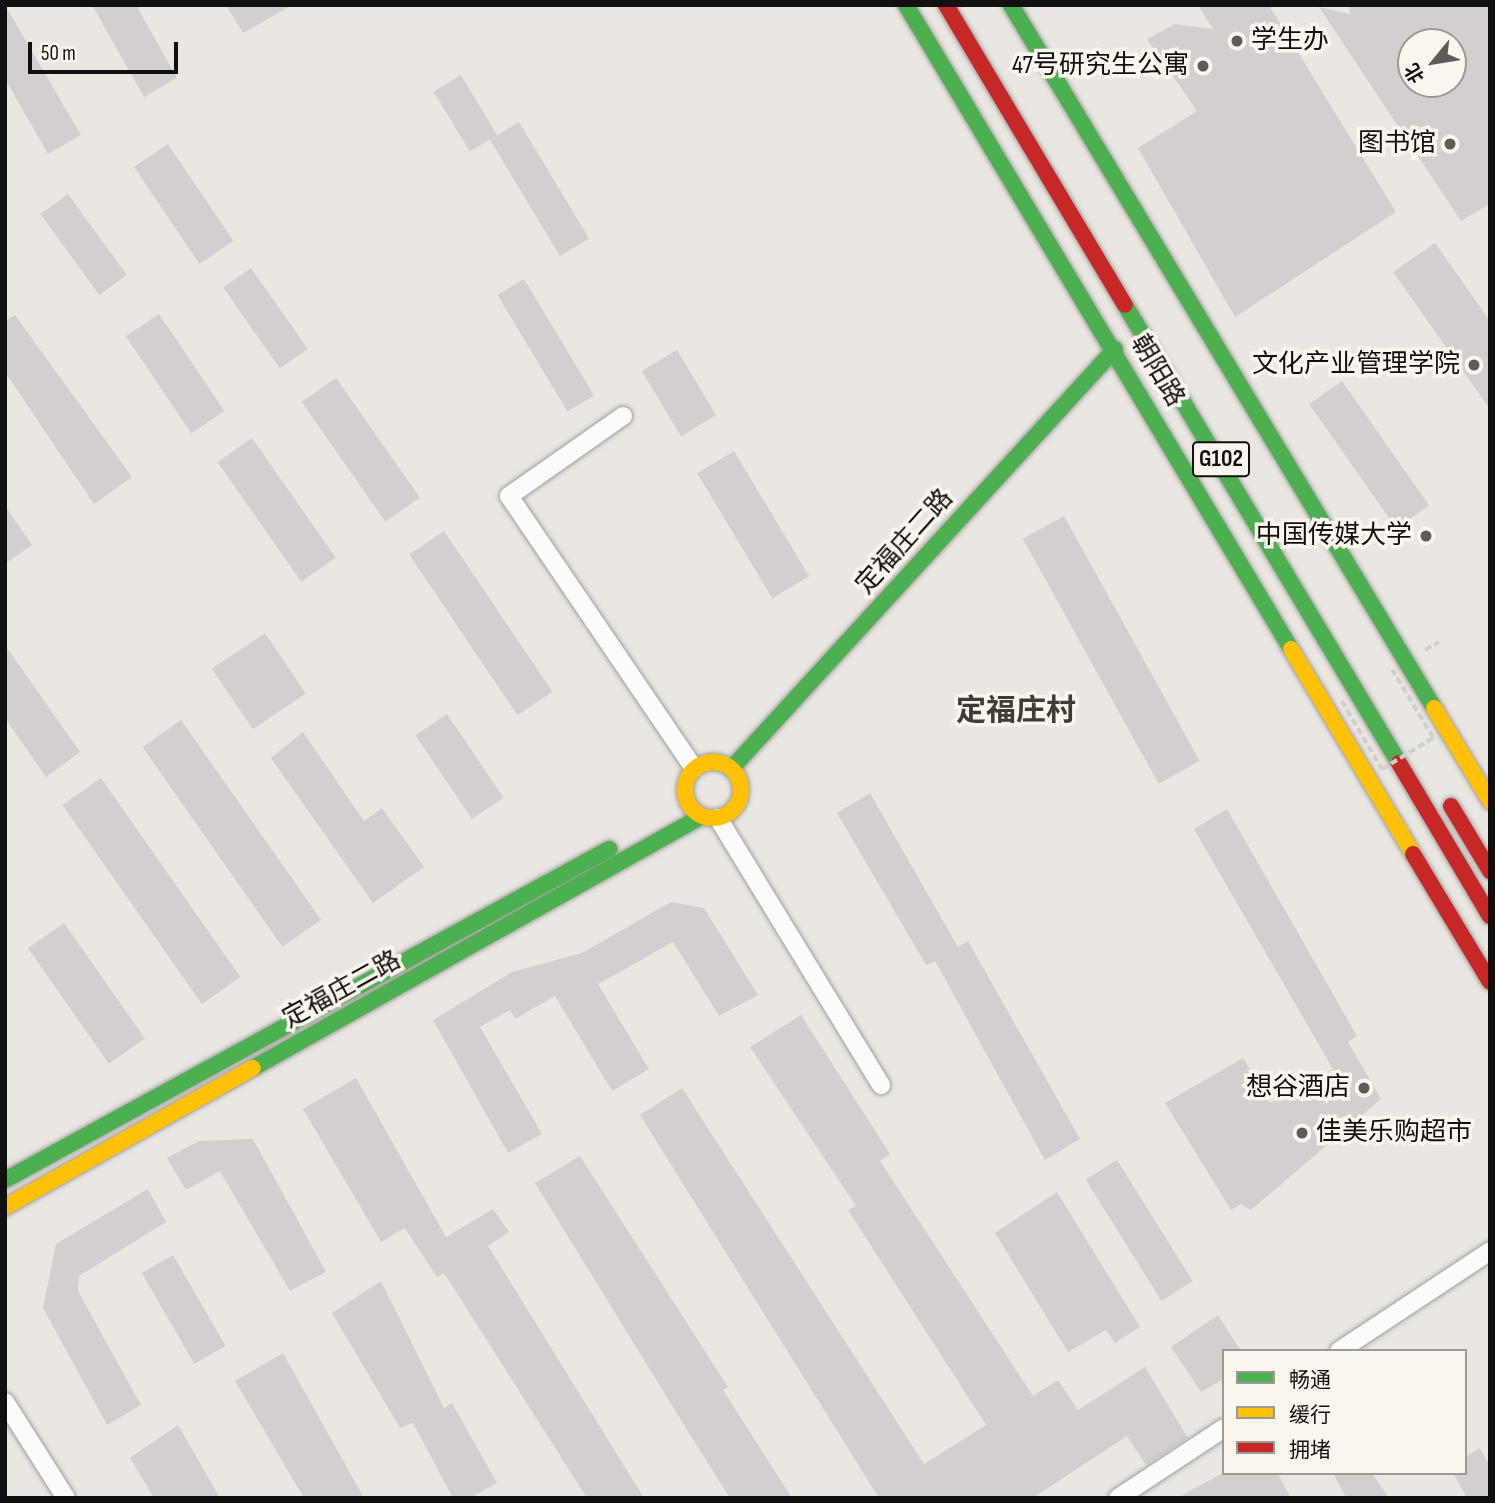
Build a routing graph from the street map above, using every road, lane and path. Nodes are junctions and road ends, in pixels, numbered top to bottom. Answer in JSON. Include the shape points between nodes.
{"nodes":[{"id":1,"x":906,"y":5,"type":"edge"},
{"id":2,"x":946,"y":5,"type":"edge"},
{"id":3,"x":1011,"y":5,"type":"edge"},
{"id":4,"x":1115,"y":349,"type":"junction"},
{"id":5,"x":623,"y":416,"type":"dead end"},
{"id":6,"x":1392,"y":670,"type":"dead end"},
{"id":7,"x":1342,"y":701,"type":"dead end"},
{"id":8,"x":694,"y":768,"type":"junction"},
{"id":9,"x":731,"y":769,"type":"junction"},
{"id":10,"x":1440,"y":787,"type":"dead end"},
{"id":11,"x":1490,"y":801,"type":"edge"},
{"id":12,"x":689,"y":806,"type":"junction"},
{"id":13,"x":710,"y":817,"type":"junction"},
{"id":14,"x":1490,"y":871,"type":"edge"},
{"id":15,"x":1490,"y":916,"type":"edge"},
{"id":16,"x":1490,"y":982,"type":"edge"},
{"id":17,"x":881,"y":1085,"type":"dead end"},
{"id":18,"x":5,"y":1180,"type":"edge"},
{"id":19,"x":5,"y":1207,"type":"edge"},
{"id":20,"x":1490,"y":1251,"type":"edge"},
{"id":21,"x":1342,"y":1349,"type":"edge"},
{"id":22,"x":5,"y":1402,"type":"edge"},
{"id":23,"x":1222,"y":1429,"type":"edge"},
{"id":24,"x":66,"y":1498,"type":"edge"},
{"id":25,"x":1118,"y":1498,"type":"edge"}],
"edges":[{"from":1,"to":4,"type":"main road","name":"朝阳路"},
{"from":2,"to":15,"type":"main road","name":"朝阳路","number":"G102"},
{"from":3,"to":11,"type":"main road"},
{"from":4,"to":9,"type":"main road","name":"定福庄二路"},
{"from":4,"to":16,"type":"main road","name":"朝阳路"},
{"from":5,"to":8,"type":"street","via":[[509,496]]},
{"from":6,"to":7,"type":"path","bridge":true,"via":[[1433,738],[1423,745],[1382,769]]},
{"from":8,"to":9,"type":"main road","via":[[716,762]]},
{"from":8,"to":12,"type":"main road","via":[[685,789]]},
{"from":9,"to":13,"type":"main road","name":"定福庄二路","via":[[739,799]]},
{"from":10,"to":14,"type":"main road"},
{"from":12,"to":13,"type":"main road"},
{"from":12,"to":18,"type":"main road","name":"定福庄二路"},
{"from":13,"to":17,"type":"street"},
{"from":13,"to":19,"type":"main road","name":"定福庄二路"},
{"from":20,"to":21,"type":"street"},
{"from":22,"to":24,"type":"street"},
{"from":23,"to":25,"type":"street"}]}
